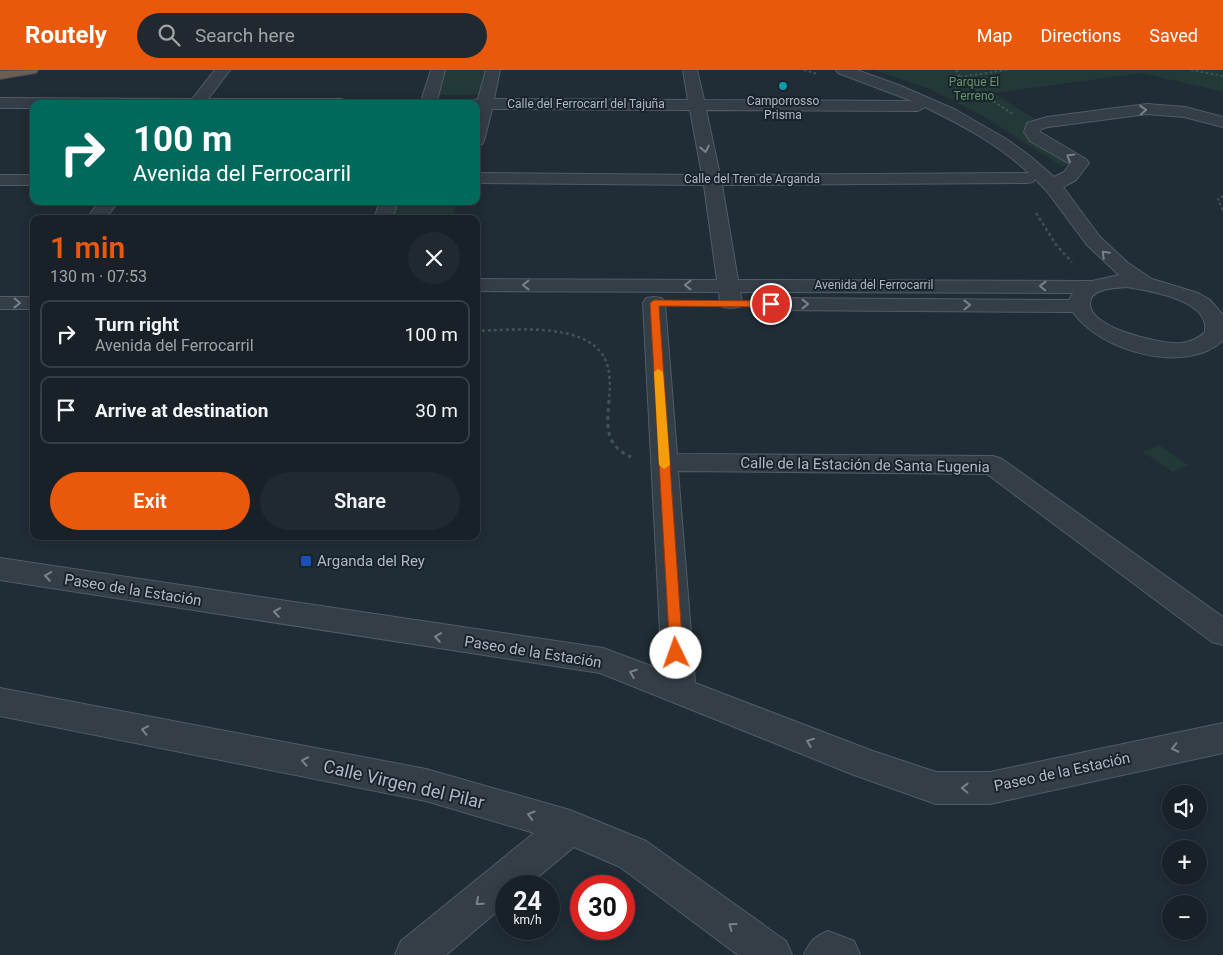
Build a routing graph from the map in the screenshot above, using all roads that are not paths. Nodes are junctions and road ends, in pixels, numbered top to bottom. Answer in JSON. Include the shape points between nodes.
{"nodes":[{"id":1,"x":31,"y":70,"type":"edge"},
{"id":2,"x":223,"y":70,"type":"edge"},
{"id":3,"x":438,"y":70,"type":"edge"},
{"id":4,"x":493,"y":70,"type":"edge"},
{"id":5,"x":690,"y":70,"type":"edge"},
{"id":6,"x":837,"y":71,"type":"edge"},
{"id":7,"x":0,"y":75,"type":"edge"},
{"id":8,"x":199,"y":100,"type":"edge"},
{"id":9,"x":429,"y":100,"type":"edge"},
{"id":10,"x":0,"y":103,"type":"edge"},
{"id":11,"x":30,"y":103,"type":"edge"},
{"id":12,"x":696,"y":103,"type":"junction"},
{"id":13,"x":480,"y":104,"type":"edge"},
{"id":14,"x":918,"y":106,"type":"junction"},
{"id":15,"x":1223,"y":122,"type":"edge"},
{"id":16,"x":480,"y":178,"type":"edge"},
{"id":17,"x":1027,"y":178,"type":"junction"},
{"id":18,"x":0,"y":180,"type":"edge"},
{"id":19,"x":30,"y":180,"type":"edge"},
{"id":20,"x":712,"y":180,"type":"junction"},
{"id":21,"x":1052,"y":186,"type":"junction"},
{"id":22,"x":107,"y":205,"type":"edge"},
{"id":23,"x":99,"y":215,"type":"edge"},
{"id":24,"x":1071,"y":239,"type":"dead end"},
{"id":25,"x":1094,"y":282,"type":"junction"},
{"id":26,"x":1144,"y":282,"type":"junction"},
{"id":27,"x":0,"y":285,"type":"edge"},
{"id":28,"x":30,"y":285,"type":"edge"},
{"id":29,"x":480,"y":285,"type":"edge"},
{"id":30,"x":729,"y":294,"type":"junction"},
{"id":31,"x":480,"y":302,"type":"edge"},
{"id":32,"x":0,"y":303,"type":"edge"},
{"id":33,"x":30,"y":303,"type":"edge"},
{"id":34,"x":654,"y":303,"type":"junction"},
{"id":35,"x":1080,"y":306,"type":"junction"},
{"id":36,"x":1219,"y":322,"type":"edge"},
{"id":37,"x":1193,"y":348,"type":"junction"},
{"id":38,"x":1223,"y":353,"type":"edge"},
{"id":39,"x":664,"y":462,"type":"junction"},
{"id":40,"x":0,"y":569,"type":"edge"},
{"id":41,"x":1223,"y":633,"type":"edge"},
{"id":42,"x":679,"y":691,"type":"junction"},
{"id":43,"x":0,"y":702,"type":"edge"},
{"id":44,"x":1223,"y":738,"type":"edge"},
{"id":45,"x":570,"y":827,"type":"junction"},
{"id":46,"x":415,"y":955,"type":"edge"},
{"id":47,"x":772,"y":955,"type":"edge"},
{"id":48,"x":824,"y":955,"type":"edge"},
{"id":49,"x":840,"y":955,"type":"edge"}],
"edges":[{"from":1,"to":7,"type":"highway"},
{"from":2,"to":8,"type":"street"},
{"from":3,"to":9,"type":"street"},
{"from":4,"to":13,"type":"street"},
{"from":5,"to":12,"type":"street"},
{"from":6,"to":14,"type":"street"},
{"from":6,"to":21,"type":"street","via":[[930,103],[996,141],[1028,163]]},
{"from":10,"to":11,"type":"street"},
{"from":12,"to":13,"type":"street","name":"Calle del Ferrocarrl del Tajuña"},
{"from":12,"to":14,"type":"street","name":"Calle del Ferrocarrl del Tajuña"},
{"from":12,"to":20,"type":"street","one_way":true},
{"from":14,"to":17,"type":"street","via":[[982,143]]},
{"from":21,"to":15,"type":"street","one_way":true,"via":[[1070,176],[1080,163],[1036,138],[1033,126],[1147,109],[1185,112]]},
{"from":16,"to":20,"type":"street","name":"Calle del Tren de Arganda"},
{"from":17,"to":20,"type":"street","name":"Calle del Tren de Arganda"},
{"from":17,"to":24,"type":"street"},
{"from":18,"to":19,"type":"street"},
{"from":20,"to":30,"type":"street"},
{"from":26,"to":21,"type":"street","one_way":true,"via":[[1108,259]]},
{"from":22,"to":23,"type":"street"},
{"from":25,"to":26,"type":"street","name":"Avenida del Ferrocarril"},
{"from":25,"to":30,"type":"street","name":"Avenida del Ferrocarril","one_way":true},
{"from":25,"to":35,"type":"street","via":[[1081,298]]},
{"from":26,"to":36,"type":"street","via":[[1188,296]]},
{"from":27,"to":28,"type":"street"},
{"from":30,"to":29,"type":"street","name":"Avenida del Ferrocarril","one_way":true},
{"from":30,"to":34,"type":"street","name":"Avenida del Ferrocarril"},
{"from":30,"to":35,"type":"street","name":"Avenida del Ferrocarril","one_way":true},
{"from":31,"to":34,"type":"street","name":"Avenida del Ferrocarril"},
{"from":32,"to":33,"type":"street","one_way":true},
{"from":34,"to":39,"type":"street"},
{"from":35,"to":37,"type":"street","via":[[1087,318],[1101,330],[1122,340],[1171,350]]},
{"from":36,"to":37,"type":"street","via":[[1216,334]]},
{"from":37,"to":38,"type":"street"},
{"from":39,"to":41,"type":"street","name":"Calle de la Estación de Santa Eugenia","via":[[992,465]]},
{"from":39,"to":42,"type":"street"},
{"from":42,"to":40,"type":"street","name":"Paseo de la Estación","one_way":true,"via":[[603,661]]},
{"from":44,"to":42,"type":"street","name":"Paseo de la Estación","one_way":true,"via":[[990,788],[936,788]]},
{"from":45,"to":43,"type":"street","name":"Calle Virgen del Pilar","one_way":true,"via":[[426,785]]},
{"from":45,"to":46,"type":"street","one_way":true},
{"from":47,"to":45,"type":"street","name":"Calle Virgen del Pilar","one_way":true,"via":[[633,854]]},
{"from":48,"to":49,"type":"street","via":[[828,951]]}]}
